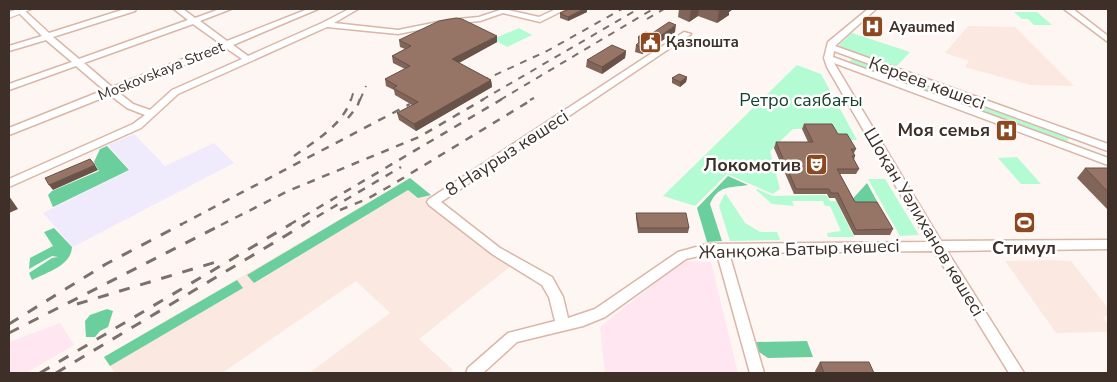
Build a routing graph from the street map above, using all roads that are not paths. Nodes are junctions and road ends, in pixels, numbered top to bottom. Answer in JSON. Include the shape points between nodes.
{"nodes":[{"id":1,"x":22,"y":9,"type":"edge"},
{"id":2,"x":132,"y":9,"type":"edge"},
{"id":3,"x":178,"y":9,"type":"edge"},
{"id":4,"x":227,"y":9,"type":"edge"},
{"id":5,"x":314,"y":9,"type":"edge"},
{"id":6,"x":354,"y":9,"type":"edge"},
{"id":7,"x":562,"y":9,"type":"edge"},
{"id":8,"x":872,"y":9,"type":"edge"},
{"id":9,"x":1068,"y":9,"type":"edge"},
{"id":10,"x":9,"y":15,"type":"edge"},
{"id":11,"x":194,"y":20,"type":"junction"},
{"id":12,"x":325,"y":25,"type":"junction"},
{"id":13,"x":687,"y":34,"type":"dead end"},
{"id":14,"x":46,"y":36,"type":"junction"},
{"id":15,"x":1108,"y":40,"type":"edge"},
{"id":16,"x":226,"y":44,"type":"junction"},
{"id":17,"x":9,"y":49,"type":"edge"},
{"id":18,"x":830,"y":49,"type":"junction"},
{"id":19,"x":247,"y":59,"type":"junction"},
{"id":20,"x":76,"y":62,"type":"junction"},
{"id":21,"x":9,"y":87,"type":"edge"},
{"id":22,"x":111,"y":91,"type":"junction"},
{"id":23,"x":152,"y":114,"type":"junction"},
{"id":24,"x":9,"y":132,"type":"edge"},
{"id":25,"x":1108,"y":148,"type":"edge"},
{"id":26,"x":1108,"y":162,"type":"edge"},
{"id":27,"x":9,"y":183,"type":"edge"},
{"id":28,"x":1108,"y":244,"type":"edge"},
{"id":29,"x":937,"y":245,"type":"junction"},
{"id":30,"x":722,"y":249,"type":"junction"},
{"id":31,"x":563,"y":325,"type":"junction"},
{"id":32,"x":473,"y":373,"type":"edge"},
{"id":33,"x":757,"y":373,"type":"edge"},
{"id":34,"x":1017,"y":373,"type":"edge"}],
"edges":[{"from":1,"to":10,"type":"main road"},
{"from":1,"to":14,"type":"street"},
{"from":2,"to":14,"type":"street"},
{"from":3,"to":11,"type":"street"},
{"from":4,"to":11,"type":"street"},
{"from":5,"to":16,"type":"street","name":"Moskovskaya Street"},
{"from":6,"to":12,"type":"street"},
{"from":7,"to":12,"type":"street","via":[[540,20],[503,11],[480,19],[398,32]]},
{"from":8,"to":18,"type":"street"},
{"from":9,"to":15,"type":"street"},
{"from":11,"to":16,"type":"street"},
{"from":11,"to":20,"type":"street"},
{"from":12,"to":19,"type":"street"},
{"from":13,"to":31,"type":"street","name":"8 Наурыз көшесі","via":[[433,202],[496,251],[547,281],[556,297]]},
{"from":14,"to":17,"type":"street"},
{"from":14,"to":20,"type":"street"},
{"from":16,"to":19,"type":"street"},
{"from":16,"to":22,"type":"street","name":"Moskovskaya Street"},
{"from":18,"to":25,"type":"street","name":"Кереев көшесі"},
{"from":18,"to":26,"type":"street","name":"Кереев көшесі"},
{"from":18,"to":29,"type":"street","name":"Шоқан Уәлиханов көшесі","via":[[834,73]]},
{"from":19,"to":23,"type":"street","via":[[175,92]]},
{"from":20,"to":21,"type":"street"},
{"from":20,"to":22,"type":"street"},
{"from":22,"to":23,"type":"street","via":[[130,106]]},
{"from":22,"to":24,"type":"street","name":"Moskovskaya Street"},
{"from":23,"to":27,"type":"street","via":[[137,126]]},
{"from":28,"to":29,"type":"street","name":"Жанқожа Батыр көшесі"},
{"from":29,"to":30,"type":"street","name":"Жанқожа Батыр көшесі"},
{"from":29,"to":34,"type":"street","name":"Шоқан Уәлиханов көшесі"},
{"from":30,"to":31,"type":"street","name":"Жанқожа Батыр көшесі","via":[[687,253],[600,313]]},
{"from":30,"to":33,"type":"street"},
{"from":31,"to":32,"type":"street","name":"Жанқожа Батыр көшесі","via":[[513,337]]}]}
